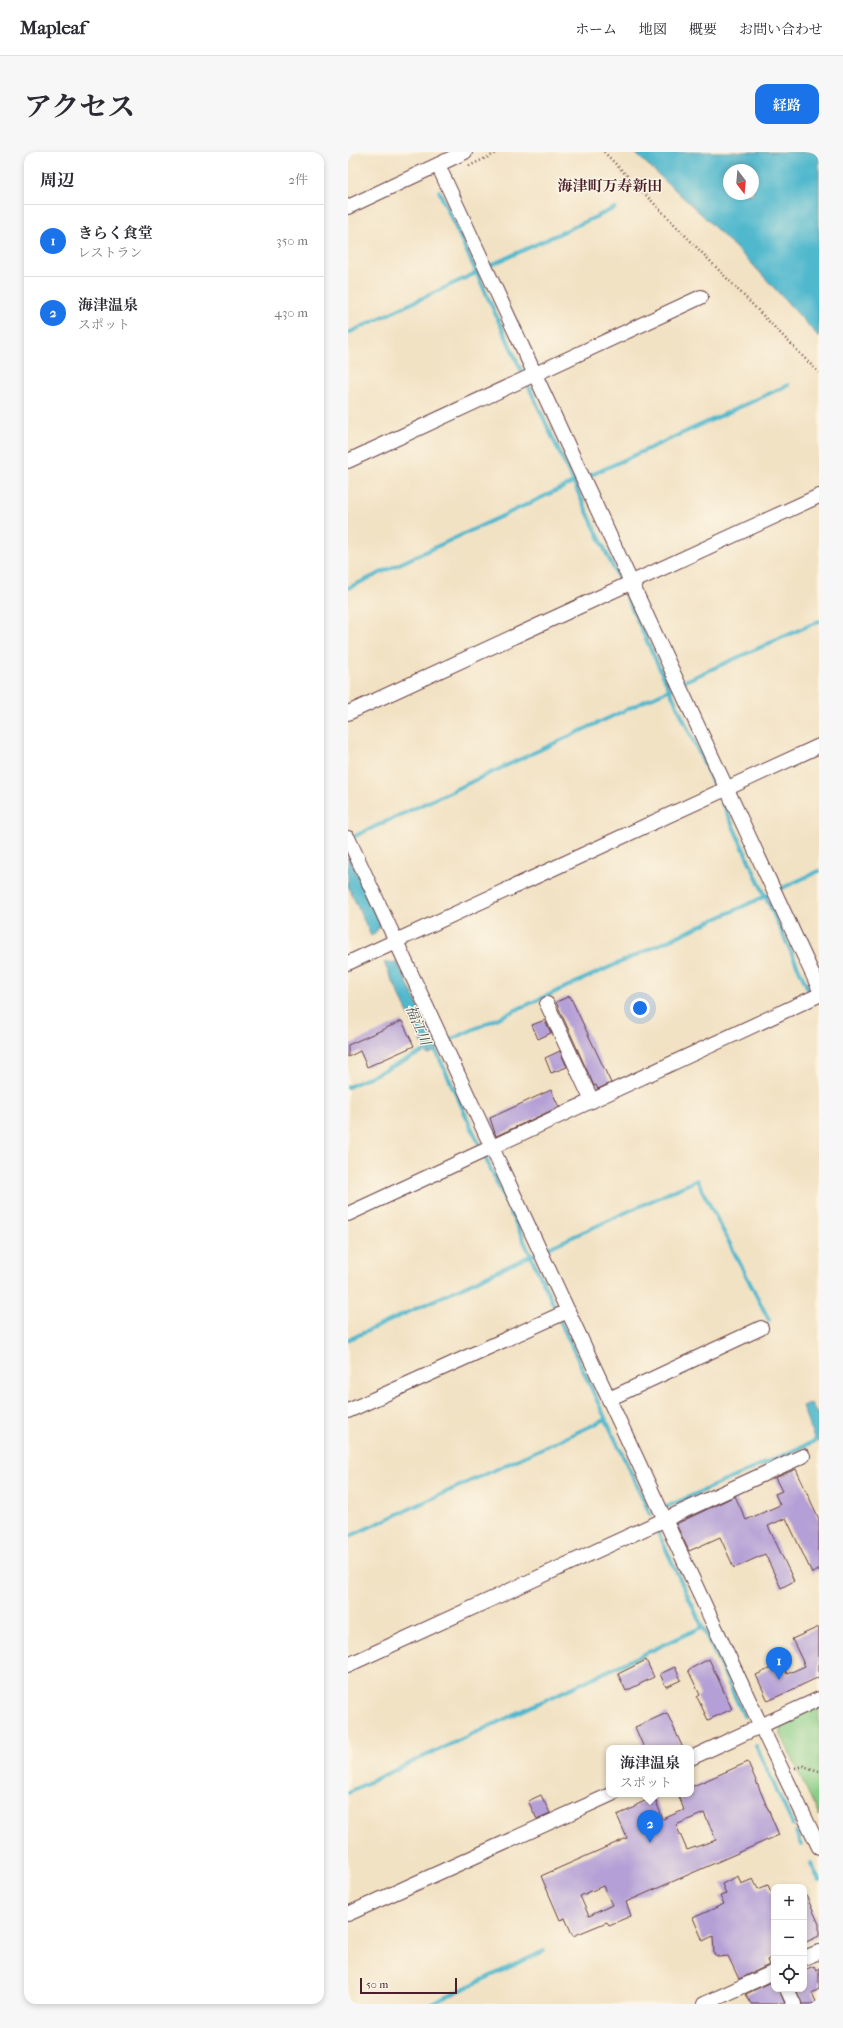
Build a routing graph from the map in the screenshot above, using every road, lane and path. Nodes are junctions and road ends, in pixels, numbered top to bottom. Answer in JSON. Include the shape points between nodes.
{"nodes":[{"id":1,"x":465,"y":152,"type":"edge"},
{"id":2,"x":604,"y":152,"type":"edge"},
{"id":3,"x":437,"y":160,"type":"edge"},
{"id":4,"x":348,"y":207,"type":"edge"},
{"id":5,"x":701,"y":297,"type":"dead end"},
{"id":6,"x":819,"y":373,"type":"edge"},
{"id":7,"x":535,"y":374,"type":"junction"},
{"id":8,"x":348,"y":461,"type":"edge"},
{"id":9,"x":819,"y":496,"type":"edge"},
{"id":10,"x":630,"y":582,"type":"junction"},
{"id":11,"x":348,"y":713,"type":"edge"},
{"id":12,"x":819,"y":746,"type":"edge"},
{"id":13,"x":726,"y":790,"type":"junction"},
{"id":14,"x":348,"y":838,"type":"edge"},
{"id":15,"x":396,"y":941,"type":"junction"},
{"id":16,"x":348,"y":963,"type":"edge"},
{"id":17,"x":819,"y":988,"type":"edge"},
{"id":18,"x":819,"y":995,"type":"edge"},
{"id":19,"x":547,"y":1004,"type":"dead end"},
{"id":20,"x":592,"y":1101,"type":"junction"},
{"id":21,"x":492,"y":1147,"type":"junction"},
{"id":22,"x":348,"y":1214,"type":"edge"},
{"id":23,"x":568,"y":1311,"type":"junction"},
{"id":24,"x":761,"y":1328,"type":"dead end"},
{"id":25,"x":608,"y":1399,"type":"junction"},
{"id":26,"x":348,"y":1411,"type":"edge"},
{"id":27,"x":803,"y":1456,"type":"dead end"},
{"id":28,"x":665,"y":1519,"type":"junction"},
{"id":29,"x":348,"y":1665,"type":"edge"},
{"id":30,"x":819,"y":1699,"type":"edge"},
{"id":31,"x":761,"y":1726,"type":"junction"},
{"id":32,"x":694,"y":1757,"type":"edge"},
{"id":33,"x":783,"y":1770,"type":"junction"},
{"id":34,"x":819,"y":1771,"type":"edge"},
{"id":35,"x":606,"y":1797,"type":"edge"},
{"id":36,"x":819,"y":1847,"type":"edge"},
{"id":37,"x":348,"y":1914,"type":"edge"},
{"id":38,"x":819,"y":1952,"type":"edge"},
{"id":39,"x":807,"y":1957,"type":"edge"},
{"id":40,"x":771,"y":1973,"type":"edge"},
{"id":41,"x":788,"y":1992,"type":"edge"},
{"id":42,"x":704,"y":2004,"type":"edge"},
{"id":43,"x":794,"y":2004,"type":"edge"}],
"edges":[{"from":1,"to":3,"type":"street"},
{"from":2,"to":6,"type":"path"},
{"from":3,"to":4,"type":"street"},
{"from":3,"to":7,"type":"street"},
{"from":5,"to":7,"type":"street"},
{"from":7,"to":8,"type":"street"},
{"from":7,"to":10,"type":"street"},
{"from":9,"to":10,"type":"street"},
{"from":10,"to":11,"type":"street"},
{"from":10,"to":13,"type":"street"},
{"from":12,"to":13,"type":"street"},
{"from":13,"to":15,"type":"street"},
{"from":13,"to":17,"type":"street"},
{"from":14,"to":15,"type":"street"},
{"from":15,"to":16,"type":"street"},
{"from":15,"to":21,"type":"street"},
{"from":18,"to":20,"type":"street"},
{"from":19,"to":20,"type":"street"},
{"from":20,"to":21,"type":"street"},
{"from":21,"to":22,"type":"street"},
{"from":21,"to":23,"type":"street"},
{"from":23,"to":25,"type":"street"},
{"from":23,"to":26,"type":"street"},
{"from":24,"to":25,"type":"street"},
{"from":25,"to":28,"type":"street"},
{"from":27,"to":28,"type":"street"},
{"from":28,"to":29,"type":"street"},
{"from":28,"to":31,"type":"street"},
{"from":30,"to":31,"type":"street"},
{"from":31,"to":32,"type":"street"},
{"from":31,"to":33,"type":"street"},
{"from":33,"to":34,"type":"path","via":[[803,1766]]},
{"from":33,"to":36,"type":"street"},
{"from":35,"to":37,"type":"street"},
{"from":38,"to":39,"type":"street"},
{"from":40,"to":42,"type":"street"},
{"from":41,"to":43,"type":"street"}]}
